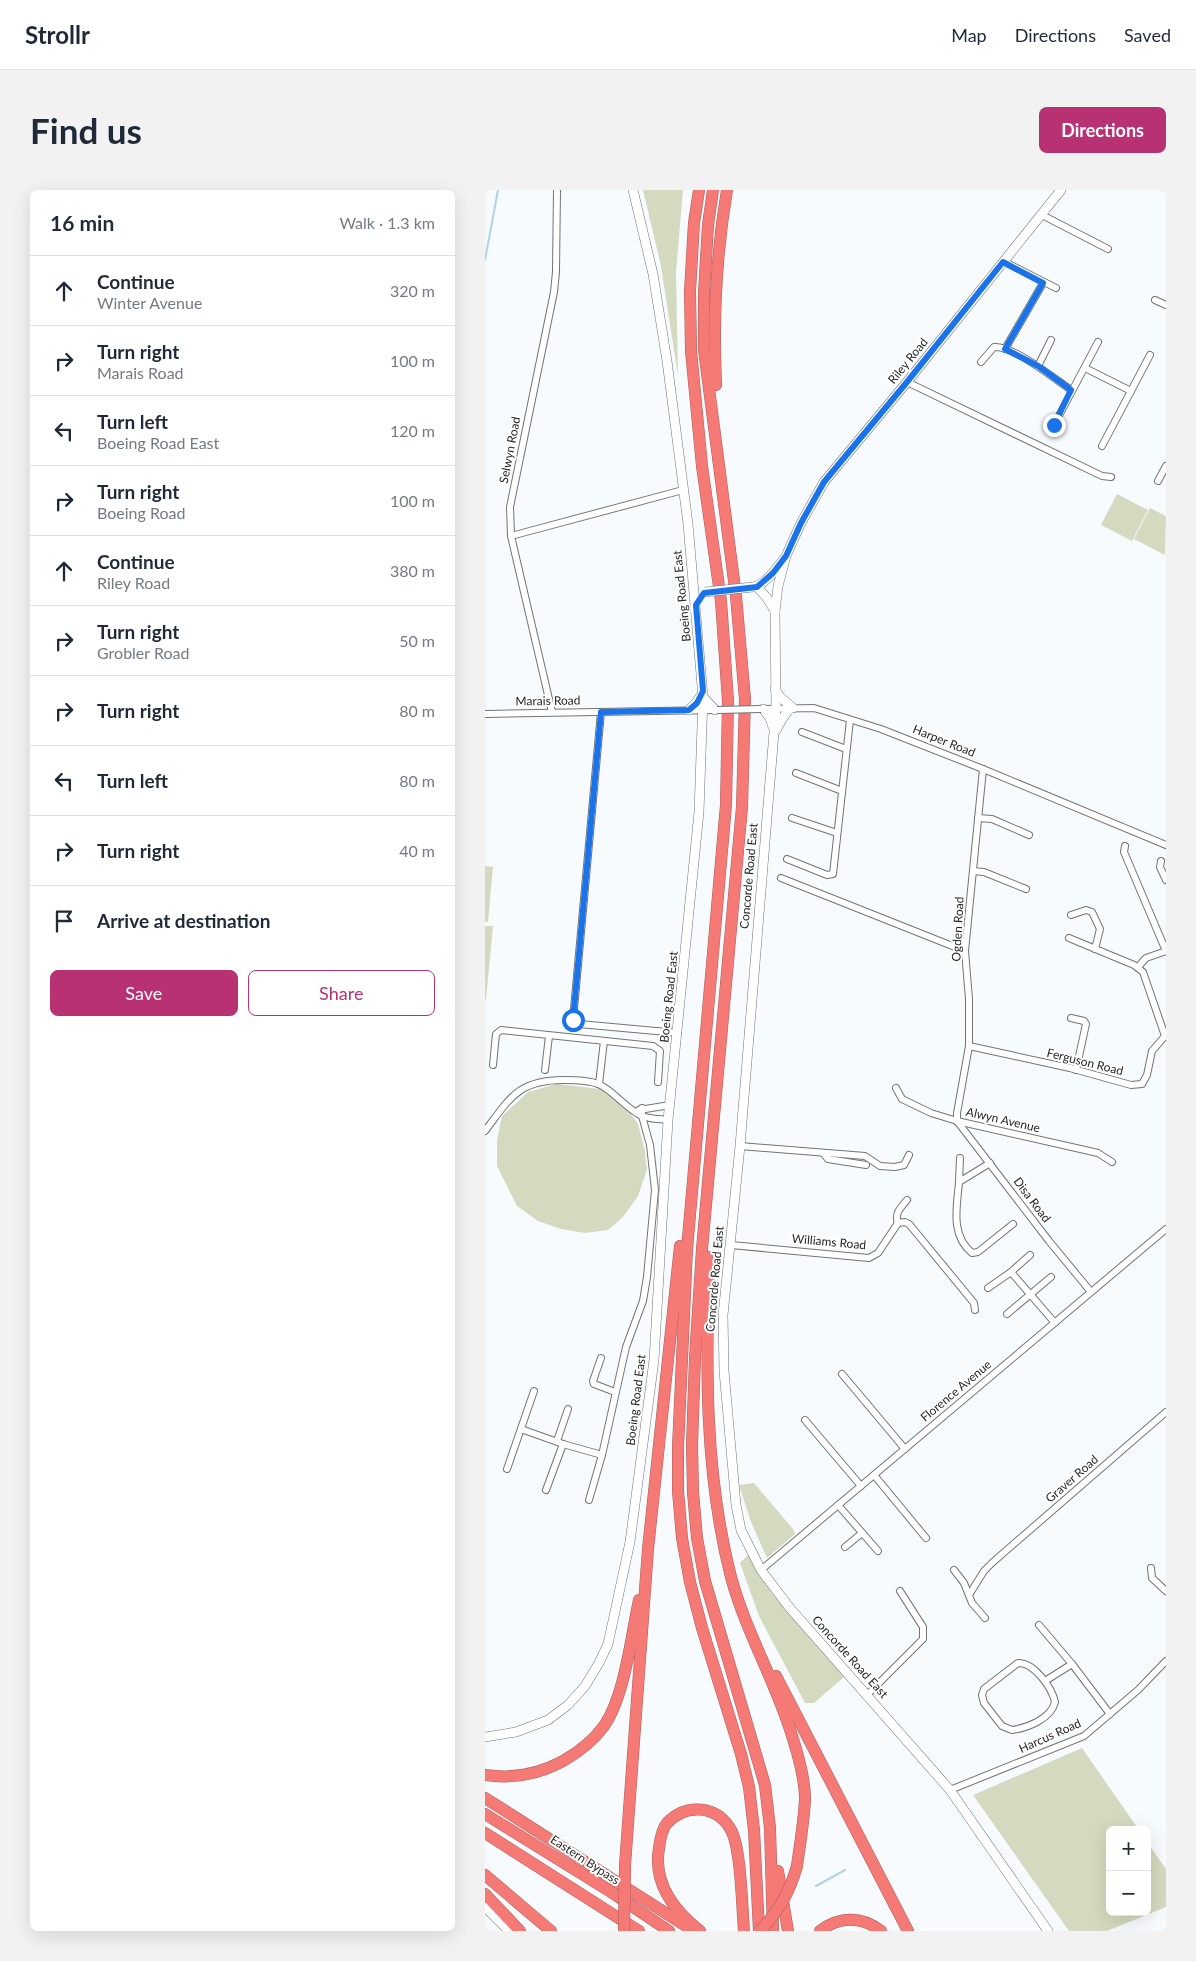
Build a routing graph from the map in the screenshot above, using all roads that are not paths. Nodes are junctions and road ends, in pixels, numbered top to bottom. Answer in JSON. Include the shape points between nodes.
{"nodes":[{"id":1,"x":557,"y":190,"type":"edge"},
{"id":2,"x":633,"y":190,"type":"edge"},
{"id":3,"x":699,"y":190,"type":"edge"},
{"id":4,"x":713,"y":190,"type":"edge"},
{"id":5,"x":727,"y":190,"type":"edge"},
{"id":6,"x":1061,"y":190,"type":"edge"},
{"id":7,"x":1042,"y":215,"type":"junction"},
{"id":8,"x":1108,"y":249,"type":"dead end"},
{"id":9,"x":1003,"y":262,"type":"junction"},
{"id":10,"x":1043,"y":283,"type":"junction"},
{"id":11,"x":1055,"y":288,"type":"dead end"},
{"id":12,"x":1155,"y":300,"type":"dead end"},
{"id":13,"x":1166,"y":305,"type":"edge"},
{"id":14,"x":1051,"y":340,"type":"dead end"},
{"id":15,"x":1097,"y":342,"type":"dead end"},
{"id":16,"x":1005,"y":349,"type":"junction"},
{"id":17,"x":1150,"y":355,"type":"dead end"},
{"id":18,"x":981,"y":362,"type":"dead end"},
{"id":19,"x":1038,"y":366,"type":"junction"},
{"id":20,"x":1085,"y":368,"type":"junction"},
{"id":21,"x":907,"y":382,"type":"junction"},
{"id":22,"x":1071,"y":390,"type":"junction"},
{"id":23,"x":1131,"y":391,"type":"junction"},
{"id":24,"x":1054,"y":425,"type":"dead end"},
{"id":25,"x":1102,"y":446,"type":"dead end"},
{"id":26,"x":719,"y":465,"type":"junction"},
{"id":27,"x":1166,"y":466,"type":"edge"},
{"id":28,"x":1111,"y":477,"type":"dead end"},
{"id":29,"x":1158,"y":481,"type":"dead end"},
{"id":30,"x":683,"y":490,"type":"junction"},
{"id":31,"x":511,"y":536,"type":"junction"},
{"id":32,"x":690,"y":548,"type":"junction"},
{"id":33,"x":786,"y":556,"type":"junction"},
{"id":34,"x":755,"y":587,"type":"junction"},
{"id":35,"x":705,"y":593,"type":"junction"},
{"id":36,"x":696,"y":605,"type":"junction"},
{"id":37,"x":775,"y":611,"type":"junction"},
{"id":38,"x":775,"y":690,"type":"junction"},
{"id":39,"x":703,"y":694,"type":"junction"},
{"id":40,"x":776,"y":708,"type":"junction"},
{"id":41,"x":791,"y":708,"type":"junction"},
{"id":42,"x":763,"y":709,"type":"junction"},
{"id":43,"x":689,"y":710,"type":"junction"},
{"id":44,"x":702,"y":710,"type":"junction"},
{"id":45,"x":716,"y":710,"type":"junction"},
{"id":46,"x":552,"y":712,"type":"junction"},
{"id":47,"x":601,"y":712,"type":"junction"},
{"id":48,"x":485,"y":714,"type":"edge"},
{"id":49,"x":850,"y":720,"type":"junction"},
{"id":50,"x":703,"y":723,"type":"junction"},
{"id":51,"x":774,"y":732,"type":"junction"},
{"id":52,"x":802,"y":732,"type":"dead end"},
{"id":53,"x":846,"y":749,"type":"junction"},
{"id":54,"x":983,"y":769,"type":"junction"},
{"id":55,"x":796,"y":774,"type":"dead end"},
{"id":56,"x":842,"y":791,"type":"junction"},
{"id":57,"x":792,"y":818,"type":"dead end"},
{"id":58,"x":978,"y":818,"type":"junction"},
{"id":59,"x":837,"y":833,"type":"junction"},
{"id":60,"x":1029,"y":835,"type":"dead end"},
{"id":61,"x":1166,"y":845,"type":"edge"},
{"id":62,"x":1125,"y":846,"type":"dead end"},
{"id":63,"x":787,"y":859,"type":"dead end"},
{"id":64,"x":1161,"y":862,"type":"dead end"},
{"id":65,"x":973,"y":870,"type":"junction"},
{"id":66,"x":781,"y":878,"type":"dead end"},
{"id":67,"x":1166,"y":880,"type":"edge"},
{"id":68,"x":1026,"y":889,"type":"dead end"},
{"id":69,"x":1071,"y":915,"type":"dead end"},
{"id":70,"x":1069,"y":938,"type":"dead end"},
{"id":71,"x":1095,"y":949,"type":"junction"},
{"id":72,"x":965,"y":951,"type":"junction"},
{"id":73,"x":1166,"y":951,"type":"edge"},
{"id":74,"x":1138,"y":967,"type":"junction"},
{"id":75,"x":1071,"y":1018,"type":"dead end"},
{"id":76,"x":677,"y":1033,"type":"junction"},
{"id":77,"x":549,"y":1036,"type":"junction"},
{"id":78,"x":1166,"y":1036,"type":"edge"},
{"id":79,"x":604,"y":1041,"type":"junction"},
{"id":80,"x":969,"y":1046,"type":"junction"},
{"id":81,"x":493,"y":1065,"type":"dead end"},
{"id":82,"x":545,"y":1070,"type":"dead end"},
{"id":83,"x":1076,"y":1070,"type":"junction"},
{"id":84,"x":658,"y":1082,"type":"dead end"},
{"id":85,"x":599,"y":1084,"type":"junction"},
{"id":86,"x":896,"y":1088,"type":"dead end"},
{"id":87,"x":670,"y":1105,"type":"junction"},
{"id":88,"x":642,"y":1108,"type":"junction"},
{"id":89,"x":635,"y":1111,"type":"junction"},
{"id":90,"x":715,"y":1115,"type":"junction"},
{"id":91,"x":642,"y":1116,"type":"junction"},
{"id":92,"x":668,"y":1120,"type":"junction"},
{"id":93,"x":957,"y":1121,"type":"junction"},
{"id":94,"x":485,"y":1131,"type":"edge"},
{"id":95,"x":740,"y":1146,"type":"junction"},
{"id":96,"x":695,"y":1150,"type":"junction"},
{"id":97,"x":823,"y":1153,"type":"junction"},
{"id":98,"x":909,"y":1155,"type":"dead end"},
{"id":99,"x":960,"y":1158,"type":"dead end"},
{"id":100,"x":1113,"y":1162,"type":"dead end"},
{"id":101,"x":989,"y":1163,"type":"junction"},
{"id":102,"x":865,"y":1165,"type":"dead end"},
{"id":103,"x":959,"y":1182,"type":"junction"},
{"id":104,"x":907,"y":1200,"type":"dead end"},
{"id":105,"x":898,"y":1223,"type":"junction"},
{"id":106,"x":1013,"y":1224,"type":"dead end"},
{"id":107,"x":1166,"y":1229,"type":"edge"},
{"id":108,"x":731,"y":1244,"type":"junction"},
{"id":109,"x":1030,"y":1254,"type":"dead end"},
{"id":110,"x":1011,"y":1272,"type":"junction"},
{"id":111,"x":1051,"y":1277,"type":"dead end"},
{"id":112,"x":988,"y":1288,"type":"dead end"},
{"id":113,"x":1091,"y":1292,"type":"junction"},
{"id":114,"x":1031,"y":1296,"type":"junction"},
{"id":115,"x":975,"y":1310,"type":"dead end"},
{"id":116,"x":1007,"y":1314,"type":"dead end"},
{"id":117,"x":1055,"y":1323,"type":"junction"},
{"id":118,"x":601,"y":1358,"type":"dead end"},
{"id":119,"x":842,"y":1374,"type":"dead end"},
{"id":120,"x":534,"y":1391,"type":"dead end"},
{"id":121,"x":615,"y":1392,"type":"junction"},
{"id":122,"x":568,"y":1409,"type":"dead end"},
{"id":123,"x":1166,"y":1412,"type":"edge"},
{"id":124,"x":805,"y":1420,"type":"dead end"},
{"id":125,"x":521,"y":1429,"type":"junction"},
{"id":126,"x":560,"y":1443,"type":"junction"},
{"id":127,"x":905,"y":1449,"type":"junction"},
{"id":128,"x":602,"y":1455,"type":"junction"},
{"id":129,"x":507,"y":1469,"type":"dead end"},
{"id":130,"x":874,"y":1475,"type":"junction"},
{"id":131,"x":861,"y":1486,"type":"junction"},
{"id":132,"x":546,"y":1490,"type":"dead end"},
{"id":133,"x":589,"y":1500,"type":"dead end"},
{"id":134,"x":838,"y":1505,"type":"junction"},
{"id":135,"x":862,"y":1533,"type":"junction"},
{"id":136,"x":926,"y":1538,"type":"dead end"},
{"id":137,"x":845,"y":1547,"type":"dead end"},
{"id":138,"x":648,"y":1549,"type":"junction"},
{"id":139,"x":878,"y":1551,"type":"dead end"},
{"id":140,"x":1151,"y":1568,"type":"dead end"},
{"id":141,"x":761,"y":1570,"type":"junction"},
{"id":142,"x":954,"y":1570,"type":"dead end"},
{"id":143,"x":900,"y":1591,"type":"dead end"},
{"id":144,"x":1166,"y":1592,"type":"edge"},
{"id":145,"x":969,"y":1595,"type":"junction"},
{"id":146,"x":742,"y":1610,"type":"junction"},
{"id":147,"x":985,"y":1618,"type":"dead end"},
{"id":148,"x":1039,"y":1625,"type":"dead end"},
{"id":149,"x":1166,"y":1661,"type":"edge"},
{"id":150,"x":1071,"y":1664,"type":"junction"},
{"id":151,"x":1045,"y":1681,"type":"junction"},
{"id":152,"x":867,"y":1695,"type":"junction"},
{"id":153,"x":1110,"y":1714,"type":"junction"},
{"id":154,"x":485,"y":1737,"type":"edge"},
{"id":155,"x":485,"y":1775,"type":"edge"},
{"id":156,"x":950,"y":1790,"type":"junction"},
{"id":157,"x":485,"y":1798,"type":"edge"},
{"id":158,"x":485,"y":1814,"type":"edge"},
{"id":159,"x":770,"y":1828,"type":"junction"},
{"id":160,"x":485,"y":1833,"type":"edge"},
{"id":161,"x":485,"y":1874,"type":"edge"},
{"id":162,"x":485,"y":1894,"type":"edge"},
{"id":163,"x":485,"y":1907,"type":"edge"},
{"id":164,"x":509,"y":1931,"type":"edge"},
{"id":165,"x":521,"y":1931,"type":"edge"},
{"id":166,"x":551,"y":1931,"type":"edge"},
{"id":167,"x":624,"y":1931,"type":"edge"},
{"id":168,"x":639,"y":1931,"type":"edge"},
{"id":169,"x":669,"y":1931,"type":"edge"},
{"id":170,"x":694,"y":1931,"type":"edge"},
{"id":171,"x":700,"y":1931,"type":"edge"},
{"id":172,"x":744,"y":1931,"type":"edge"},
{"id":173,"x":760,"y":1931,"type":"edge"},
{"id":174,"x":773,"y":1931,"type":"edge"},
{"id":175,"x":788,"y":1931,"type":"edge"},
{"id":176,"x":820,"y":1931,"type":"edge"},
{"id":177,"x":881,"y":1931,"type":"edge"},
{"id":178,"x":908,"y":1931,"type":"edge"},
{"id":179,"x":1048,"y":1931,"type":"edge"}],
"edges":[{"from":1,"to":31,"type":"street","name":"Selwyn Road","via":[[556,273],[510,507]]},
{"from":2,"to":30,"type":"main road","name":"Boeing Road East","via":[[653,274]]},
{"from":3,"to":96,"type":"highway","via":[[690,291],[691,351],[702,466],[721,601],[728,701],[726,805]]},
{"from":4,"to":26,"type":"highway","via":[[704,293],[705,350]]},
{"from":5,"to":26,"type":"highway","via":[[715,292]]},
{"from":6,"to":7,"type":"main road","name":"Riley Road"},
{"from":7,"to":8,"type":"street"},
{"from":7,"to":9,"type":"main road","name":"Riley Road"},
{"from":9,"to":10,"type":"street"},
{"from":9,"to":21,"type":"main road","name":"Riley Road"},
{"from":10,"to":11,"type":"street"},
{"from":10,"to":16,"type":"street"},
{"from":12,"to":13,"type":"street"},
{"from":14,"to":19,"type":"street"},
{"from":15,"to":20,"type":"street"},
{"from":16,"to":18,"type":"street","via":[[994,347]]},
{"from":16,"to":19,"type":"street"},
{"from":17,"to":23,"type":"street"},
{"from":19,"to":22,"type":"street"},
{"from":20,"to":22,"type":"street"},
{"from":20,"to":23,"type":"street"},
{"from":21,"to":28,"type":"street","via":[[1102,476]]},
{"from":21,"to":33,"type":"main road","name":"Riley Road","via":[[824,482]]},
{"from":22,"to":24,"type":"street"},
{"from":23,"to":25,"type":"street"},
{"from":26,"to":90,"type":"highway","via":[[737,596],[745,699],[742,807]]},
{"from":27,"to":29,"type":"street"},
{"from":30,"to":31,"type":"street"},
{"from":30,"to":32,"type":"main road","name":"Boeing Road East"},
{"from":31,"to":46,"type":"street","name":"Selwyn Road"},
{"from":32,"to":35,"type":"main road","via":[[698,585]]},
{"from":32,"to":36,"type":"main road","name":"Boeing Road East"},
{"from":33,"to":34,"type":"main road","via":[[773,573]]},
{"from":33,"to":37,"type":"main road","name":"Concorde Road East"},
{"from":34,"to":35,"type":"main road","bridge":true},
{"from":34,"to":37,"type":"main road"},
{"from":35,"to":36,"type":"main road"},
{"from":36,"to":39,"type":"main road","name":"Boeing Road East"},
{"from":37,"to":38,"type":"main road","name":"Concorde Road East"},
{"from":38,"to":40,"type":"main road","name":"Concorde Road East"},
{"from":38,"to":41,"type":"main road"},
{"from":38,"to":42,"type":"main road"},
{"from":39,"to":43,"type":"main road"},
{"from":39,"to":44,"type":"main road","name":"Boeing Road East"},
{"from":39,"to":45,"type":"main road"},
{"from":40,"to":41,"type":"street","name":"Harper Road"},
{"from":40,"to":42,"type":"street","name":"Harper Road"},
{"from":40,"to":51,"type":"main road","name":"Concorde Road East"},
{"from":41,"to":49,"type":"street","name":"Harper Road","via":[[814,708]]},
{"from":41,"to":51,"type":"main road"},
{"from":42,"to":45,"type":"street","name":"Harper Road","bridge":true},
{"from":42,"to":51,"type":"main road"},
{"from":43,"to":44,"type":"street","name":"Marais Road"},
{"from":43,"to":47,"type":"street","name":"Marais Road"},
{"from":44,"to":45,"type":"street","name":"Harper Road"},
{"from":44,"to":50,"type":"main road","name":"Boeing Road East"},
{"from":45,"to":50,"type":"main road"},
{"from":46,"to":47,"type":"street","name":"Marais Road"},
{"from":46,"to":48,"type":"street","name":"Marais Road"},
{"from":47,"to":76,"type":"street","via":[[573,1020],[579,1024]]},
{"from":49,"to":53,"type":"street"},
{"from":49,"to":54,"type":"street","name":"Harper Road"},
{"from":50,"to":76,"type":"main road","name":"Boeing Road East","via":[[699,821]]},
{"from":51,"to":95,"type":"main road","name":"Concorde Road East"},
{"from":52,"to":53,"type":"street"},
{"from":53,"to":56,"type":"street"},
{"from":54,"to":58,"type":"street","name":"Ogden Road"},
{"from":54,"to":61,"type":"street","name":"Harper Road"},
{"from":55,"to":56,"type":"street"},
{"from":56,"to":59,"type":"street"},
{"from":57,"to":59,"type":"street"},
{"from":58,"to":60,"type":"street","via":[[992,819]]},
{"from":58,"to":65,"type":"street","name":"Ogden Road"},
{"from":59,"to":63,"type":"street","via":[[832,875]]},
{"from":62,"to":73,"type":"street","via":[[1124,852]]},
{"from":64,"to":67,"type":"street"},
{"from":65,"to":68,"type":"street"},
{"from":65,"to":72,"type":"street","name":"Ogden Road"},
{"from":66,"to":72,"type":"street"},
{"from":69,"to":71,"type":"street","via":[[1086,910],[1092,912],[1100,929]]},
{"from":70,"to":71,"type":"street"},
{"from":71,"to":74,"type":"street"},
{"from":72,"to":80,"type":"street","name":"Ogden Road"},
{"from":73,"to":74,"type":"street","via":[[1146,958]]},
{"from":74,"to":78,"type":"street","name":"Ferguson Road","via":[[1145,976]]},
{"from":75,"to":83,"type":"street","via":[[1086,1024]]},
{"from":76,"to":87,"type":"main road","name":"Boeing Road East"},
{"from":77,"to":79,"type":"street"},
{"from":77,"to":81,"type":"street","via":[[499,1031]]},
{"from":77,"to":82,"type":"street"},
{"from":78,"to":83,"type":"street","name":"Ferguson Road","via":[[1152,1051],[1147,1075],[1139,1085]]},
{"from":79,"to":84,"type":"street","via":[[658,1048]]},
{"from":79,"to":85,"type":"street"},
{"from":80,"to":83,"type":"street","name":"Ferguson Road"},
{"from":80,"to":93,"type":"street","name":"Ogden Road"},
{"from":85,"to":89,"type":"street"},
{"from":85,"to":94,"type":"street","via":[[549,1080],[524,1087],[505,1104]]},
{"from":86,"to":93,"type":"street","name":"Alwyn Avenue","via":[[901,1099]]},
{"from":87,"to":88,"type":"street"},
{"from":87,"to":92,"type":"main road","name":"Boeing Road East"},
{"from":88,"to":89,"type":"street"},
{"from":88,"to":91,"type":"street"},
{"from":89,"to":91,"type":"street"},
{"from":90,"to":146,"type":"highway","via":[[706,1345],[709,1437],[713,1484],[725,1552]]},
{"from":90,"to":159,"type":"highway","via":[[695,1358],[693,1492],[705,1581],[757,1753]]},
{"from":91,"to":92,"type":"street"},
{"from":91,"to":121,"type":"street","via":[[654,1177],[649,1261],[643,1301],[626,1347]]},
{"from":92,"to":154,"type":"main road","name":"Boeing Road East","via":[[654,1360],[630,1542],[608,1644],[585,1686],[568,1705],[548,1720],[516,1732]]},
{"from":93,"to":100,"type":"street","name":"Alwyn Avenue","via":[[1097,1153]]},
{"from":93,"to":101,"type":"street","name":"Disa Road"},
{"from":95,"to":97,"type":"street"},
{"from":95,"to":108,"type":"main road","name":"Concorde Road East"},
{"from":96,"to":138,"type":"highway","via":[[679,1250]]},
{"from":96,"to":173,"type":"highway","via":[[678,1447],[682,1538],[701,1628],[749,1787]]},
{"from":97,"to":98,"type":"street","via":[[865,1156],[876,1164],[895,1168],[904,1166]]},
{"from":97,"to":102,"type":"street","via":[[828,1159]]},
{"from":99,"to":103,"type":"street"},
{"from":101,"to":103,"type":"street"},
{"from":101,"to":113,"type":"street","name":"Disa Road"},
{"from":103,"to":106,"type":"street","via":[[957,1231],[972,1253],[978,1252]]},
{"from":104,"to":105,"type":"street","via":[[898,1211]]},
{"from":105,"to":108,"type":"street","name":"Williams Road","via":[[878,1253],[869,1258]]},
{"from":105,"to":115,"type":"street","via":[[909,1224],[975,1303]]},
{"from":107,"to":113,"type":"street","name":"Florence Avenue"},
{"from":108,"to":141,"type":"main road","name":"Concorde Road East","via":[[723,1315],[728,1424],[741,1530]]},
{"from":109,"to":110,"type":"street"},
{"from":110,"to":112,"type":"street"},
{"from":110,"to":114,"type":"street"},
{"from":111,"to":114,"type":"street"},
{"from":113,"to":117,"type":"street","name":"Florence Avenue"},
{"from":114,"to":116,"type":"street"},
{"from":114,"to":117,"type":"street"},
{"from":117,"to":127,"type":"street","name":"Florence Avenue"},
{"from":118,"to":121,"type":"street","via":[[594,1384]]},
{"from":119,"to":127,"type":"street"},
{"from":120,"to":125,"type":"street"},
{"from":121,"to":128,"type":"street"},
{"from":122,"to":126,"type":"street"},
{"from":123,"to":145,"type":"street","name":"Graver Road","via":[[993,1562]]},
{"from":124,"to":131,"type":"street"},
{"from":125,"to":126,"type":"street"},
{"from":125,"to":129,"type":"street"},
{"from":126,"to":128,"type":"street"},
{"from":126,"to":132,"type":"street"},
{"from":127,"to":130,"type":"street","name":"Florence Avenue"},
{"from":128,"to":133,"type":"street"},
{"from":130,"to":131,"type":"street","name":"Florence Avenue"},
{"from":130,"to":136,"type":"street"},
{"from":131,"to":134,"type":"street","name":"Florence Avenue"},
{"from":134,"to":135,"type":"street"},
{"from":134,"to":141,"type":"street","name":"Florence Avenue"},
{"from":135,"to":137,"type":"street"},
{"from":135,"to":139,"type":"street"},
{"from":138,"to":155,"type":"highway","via":[[621,1686],[604,1725],[576,1753],[546,1769],[509,1777]]},
{"from":138,"to":167,"type":"highway","bridge":true,"via":[[625,1865]]},
{"from":140,"to":144,"type":"street","via":[[1152,1578]]},
{"from":141,"to":152,"type":"main road","name":"Concorde Road East","via":[[789,1607]]},
{"from":142,"to":145,"type":"street"},
{"from":143,"to":152,"type":"street","via":[[924,1632],[920,1642]]},
{"from":145,"to":147,"type":"street"},
{"from":146,"to":173,"type":"highway","bridge":true,"via":[[788,1722],[800,1761],[805,1798],[797,1866],[791,1888]]},
{"from":146,"to":178,"type":"highway"},
{"from":148,"to":150,"type":"street"},
{"from":149,"to":153,"type":"street","name":"Harcus Road"},
{"from":150,"to":151,"type":"street"},
{"from":150,"to":153,"type":"street"},
{"from":151,"to":151,"type":"street","via":[[1028,1665],[1018,1663],[985,1689],[982,1699],[1002,1726],[1017,1730],[1037,1722],[1054,1707],[1054,1698]]},
{"from":152,"to":156,"type":"main road","name":"Concorde Road East"},
{"from":153,"to":156,"type":"street","name":"Harcus Road","via":[[1084,1736]]},
{"from":156,"to":179,"type":"main road","name":"Concorde Road East"},
{"from":157,"to":170,"type":"highway"},
{"from":158,"to":169,"type":"highway","name":"Eastern Bypass"},
{"from":159,"to":174,"type":"highway"},
{"from":159,"to":175,"type":"highway"},
{"from":160,"to":168,"type":"highway"},
{"from":161,"to":166,"type":"highway"},
{"from":162,"to":165,"type":"highway"},
{"from":163,"to":164,"type":"main road"},
{"from":171,"to":172,"type":"highway","via":[[672,1905],[661,1884],[656,1861],[666,1824],[679,1813],[693,1809],[716,1814],[732,1831],[737,1849]]},
{"from":176,"to":177,"type":"highway","via":[[837,1921],[849,1919],[867,1923]]}]}
